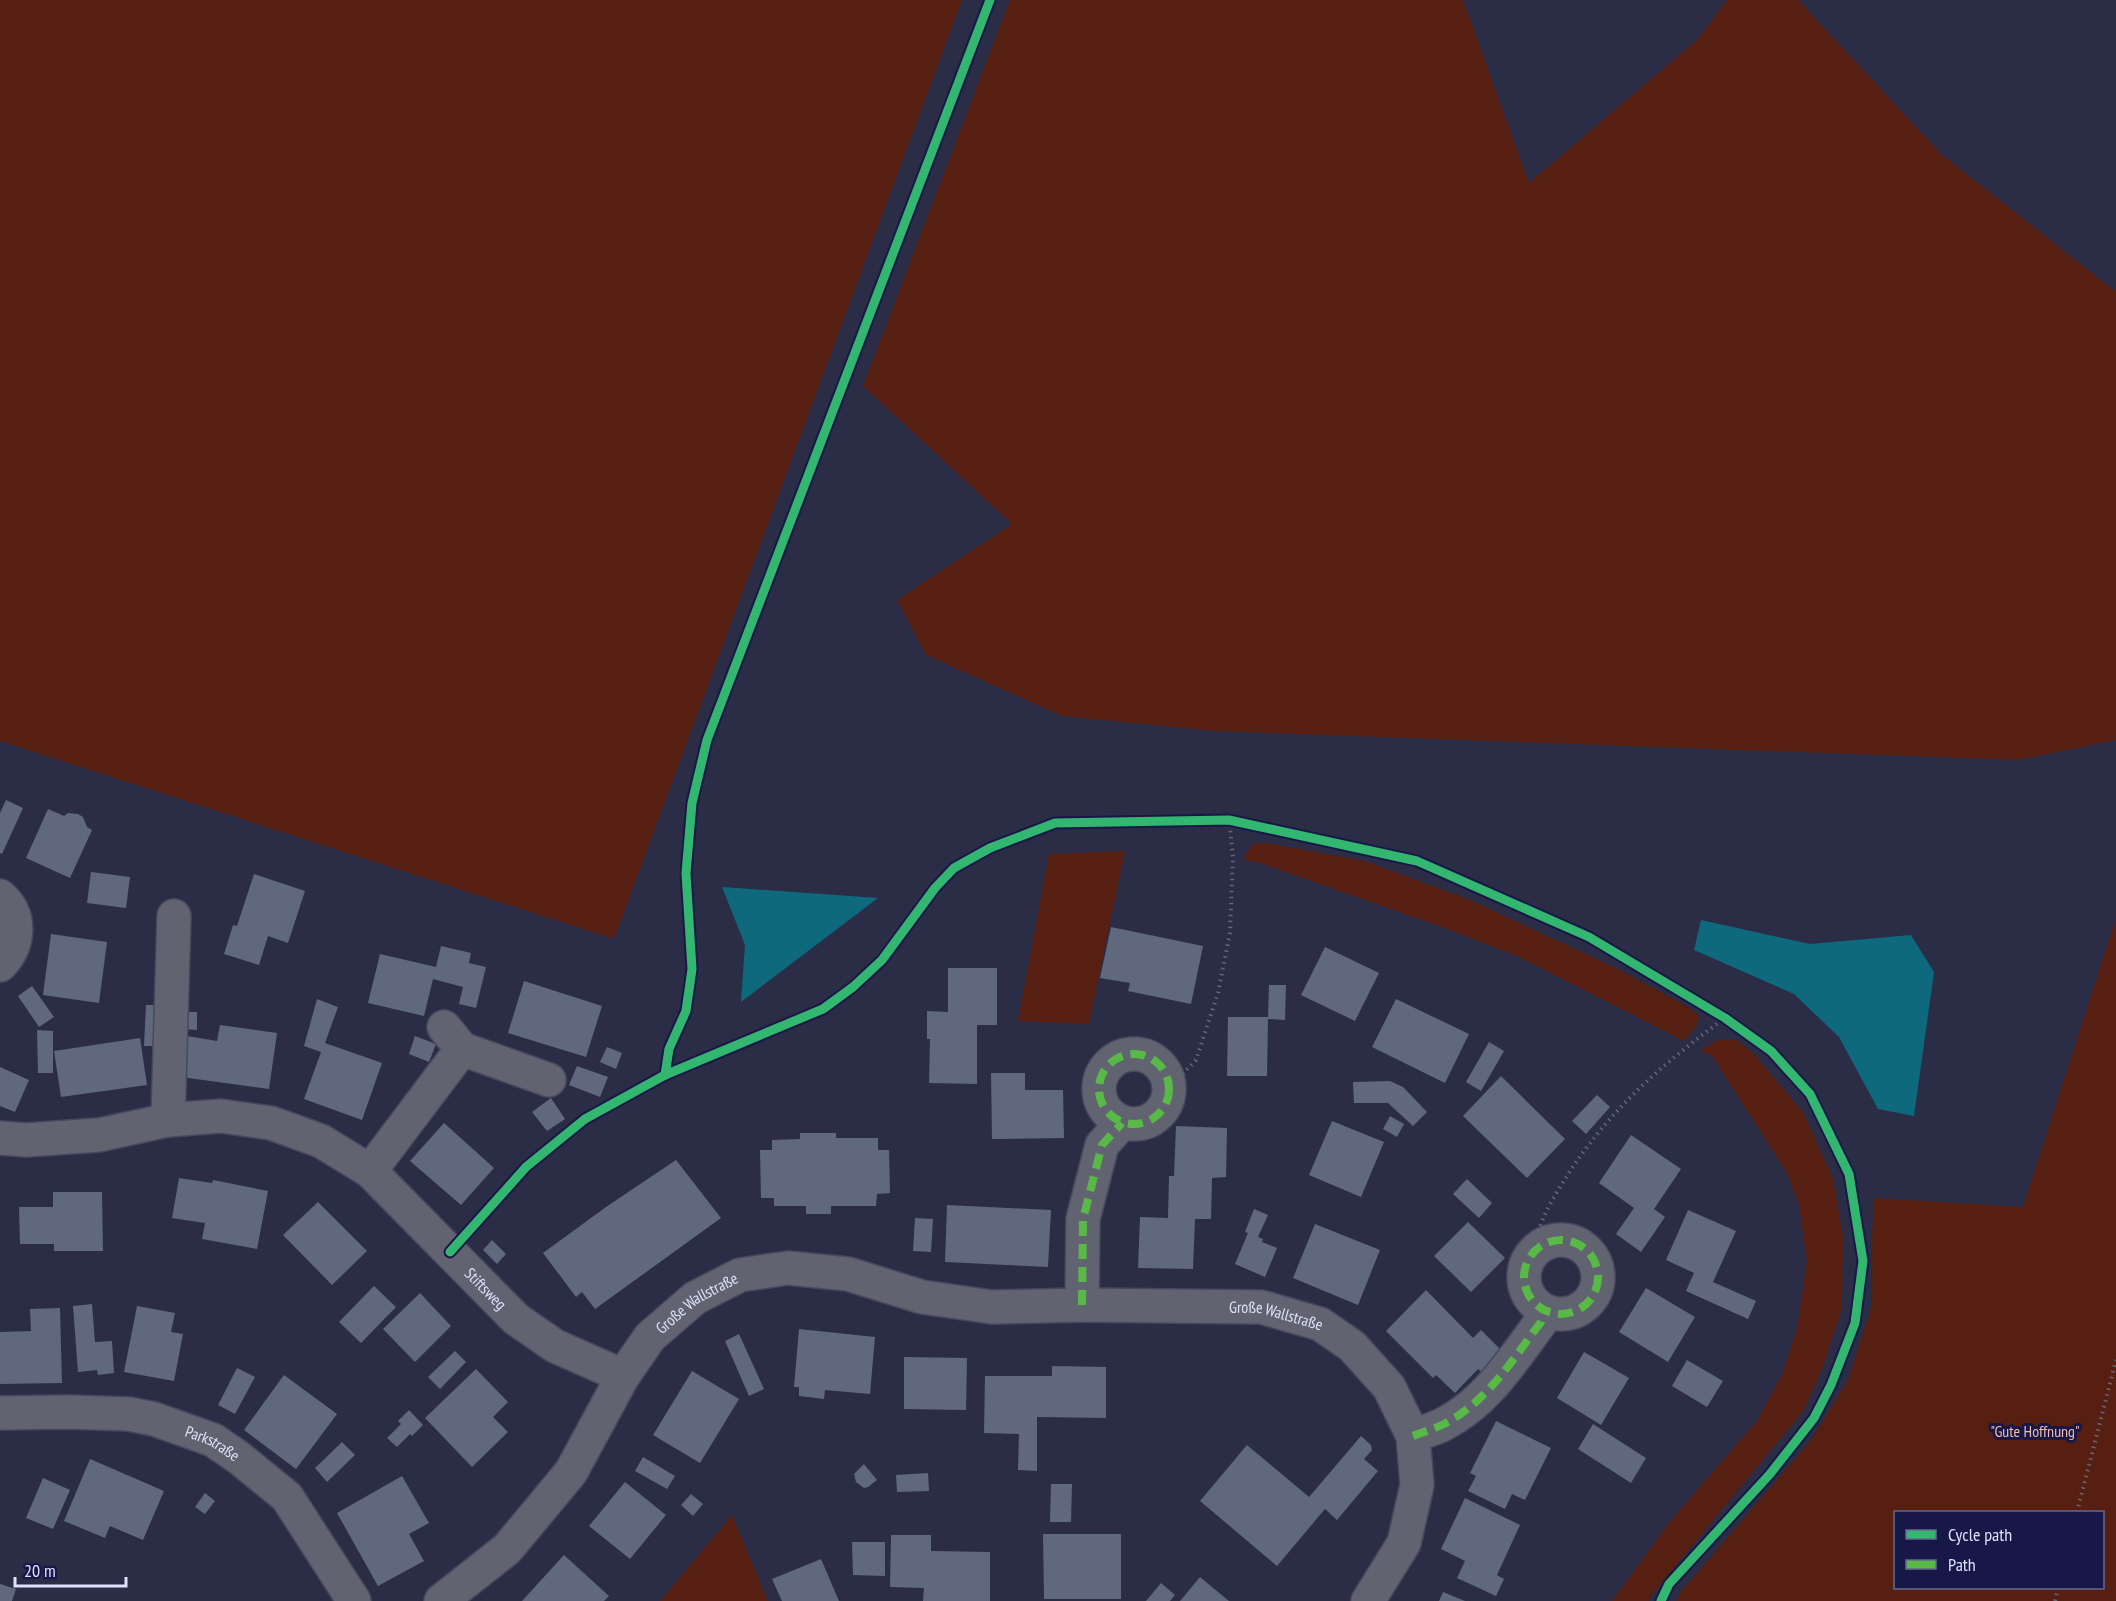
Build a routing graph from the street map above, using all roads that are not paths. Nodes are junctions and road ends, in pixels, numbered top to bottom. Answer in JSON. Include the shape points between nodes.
{"nodes":[{"id":1,"x":0,"y":896,"type":"edge"},
{"id":2,"x":174,"y":916,"type":"dead end"},
{"id":3,"x":0,"y":965,"type":"edge"},
{"id":4,"x":549,"y":1080,"type":"dead end"},
{"id":5,"x":168,"y":1120,"type":"junction"},
{"id":6,"x":1122,"y":1123,"type":"junction"},
{"id":7,"x":0,"y":1138,"type":"edge"},
{"id":8,"x":370,"y":1171,"type":"junction"},
{"id":9,"x":1082,"y":1305,"type":"junction"},
{"id":10,"x":1544,"y":1311,"type":"junction"},
{"id":11,"x":623,"y":1376,"type":"junction"},
{"id":12,"x":0,"y":1413,"type":"edge"},
{"id":13,"x":1413,"y":1436,"type":"junction"},
{"id":14,"x":354,"y":1601,"type":"edge"},
{"id":15,"x":441,"y":1601,"type":"edge"},
{"id":16,"x":1368,"y":1601,"type":"edge"}],
"edges":[{"from":1,"to":3,"type":"street","via":[[14,914],[17,929],[15,944]]},
{"from":2,"to":5,"type":"street"},
{"from":4,"to":8,"type":"street","via":[[453,1038]]},
{"from":5,"to":7,"type":"street","name":"Stiftsweg","via":[[99,1135]]},
{"from":5,"to":8,"type":"street","name":"Stiftsweg","via":[[221,1116],[271,1123],[321,1141]]},
{"from":6,"to":6,"type":"street","via":[[1104,1109],[1100,1098],[1101,1075],[1108,1065],[1128,1054],[1151,1058],[1167,1075],[1168,1098],[1163,1109],[1145,1123]]},
{"from":6,"to":9,"type":"street","via":[[1102,1145],[1083,1219]]},
{"from":8,"to":11,"type":"street","name":"Stiftsweg","via":[[516,1319],[555,1346]]},
{"from":9,"to":11,"type":"street","name":"Große Wallstraße","via":[[992,1307],[922,1297],[848,1274],[788,1268],[740,1275],[695,1298],[650,1337]]},
{"from":9,"to":13,"type":"street","name":"Große Wallstraße","via":[[1261,1307],[1320,1324],[1352,1346],[1389,1387]]},
{"from":10,"to":10,"type":"street","via":[[1569,1314],[1581,1309],[1596,1289],[1599,1276],[1593,1258],[1569,1240],[1545,1243],[1535,1250],[1524,1270],[1527,1294]]},
{"from":10,"to":13,"type":"street","via":[[1541,1322],[1499,1379],[1444,1424]]},
{"from":11,"to":15,"type":"street","name":"Große Wallstraße","via":[[571,1472],[507,1549]]},
{"from":12,"to":14,"type":"street","name":"Parkstraße","via":[[129,1414],[213,1440],[287,1497]]},
{"from":13,"to":16,"type":"street","name":"Große Wallstraße","via":[[1417,1485],[1404,1543]]}]}
